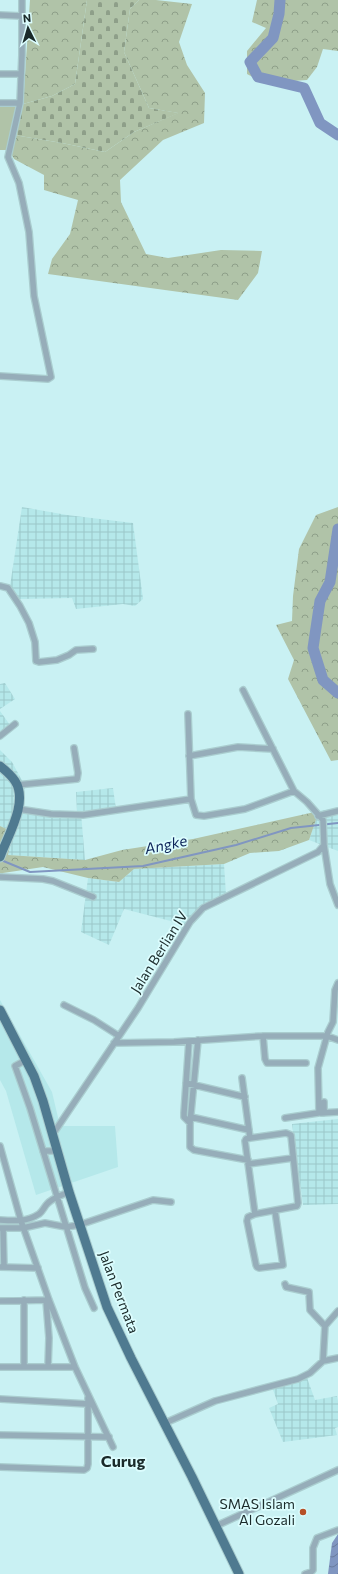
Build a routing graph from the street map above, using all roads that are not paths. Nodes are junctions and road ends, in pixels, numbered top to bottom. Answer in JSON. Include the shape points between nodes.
{"nodes":[{"id":1,"x":22,"y":0,"type":"edge"},
{"id":2,"x":0,"y":15,"type":"edge"},
{"id":3,"x":21,"y":16,"type":"junction"},
{"id":4,"x":0,"y":74,"type":"edge"},
{"id":5,"x":21,"y":74,"type":"junction"},
{"id":6,"x":20,"y":102,"type":"junction"},
{"id":7,"x":0,"y":103,"type":"edge"},
{"id":8,"x":0,"y":376,"type":"edge"},
{"id":9,"x":0,"y":586,"type":"edge"},
{"id":10,"x":93,"y":649,"type":"dead end"},
{"id":11,"x":243,"y":690,"type":"dead end"},
{"id":12,"x":188,"y":714,"type":"dead end"},
{"id":13,"x":15,"y":724,"type":"dead end"},
{"id":14,"x":0,"y":736,"type":"edge"},
{"id":15,"x":74,"y":748,"type":"dead end"},
{"id":16,"x":274,"y":749,"type":"junction"},
{"id":17,"x":189,"y":756,"type":"junction"},
{"id":18,"x":0,"y":766,"type":"edge"},
{"id":19,"x":17,"y":784,"type":"junction"},
{"id":20,"x":294,"y":791,"type":"junction"},
{"id":21,"x":191,"y":799,"type":"junction"},
{"id":22,"x":18,"y":809,"type":"junction"},
{"id":23,"x":338,"y":811,"type":"edge"},
{"id":24,"x":320,"y":818,"type":"junction"},
{"id":25,"x":324,"y":845,"type":"junction"},
{"id":26,"x":0,"y":856,"type":"edge"},
{"id":27,"x":0,"y":877,"type":"edge"},
{"id":28,"x":93,"y":898,"type":"dead end"},
{"id":29,"x":338,"y":905,"type":"edge"},
{"id":30,"x":338,"y":983,"type":"edge"},
{"id":31,"x":64,"y":1006,"type":"dead end"},
{"id":32,"x":0,"y":1010,"type":"edge"},
{"id":33,"x":119,"y":1036,"type":"junction"},
{"id":34,"x":263,"y":1036,"type":"junction"},
{"id":35,"x":327,"y":1036,"type":"junction"},
{"id":36,"x":198,"y":1040,"type":"junction"},
{"id":37,"x":338,"y":1040,"type":"edge"},
{"id":38,"x":189,"y":1041,"type":"junction"},
{"id":39,"x":114,"y":1043,"type":"junction"},
{"id":40,"x":26,"y":1060,"type":"junction"},
{"id":41,"x":306,"y":1063,"type":"dead end"},
{"id":42,"x":321,"y":1071,"type":"dead end"},
{"id":43,"x":242,"y":1078,"type":"dead end"},
{"id":44,"x":186,"y":1083,"type":"junction"},
{"id":45,"x":194,"y":1084,"type":"junction"},
{"id":46,"x":245,"y":1097,"type":"junction"},
{"id":47,"x":338,"y":1112,"type":"edge"},
{"id":48,"x":190,"y":1117,"type":"junction"},
{"id":49,"x":285,"y":1118,"type":"dead end"},
{"id":50,"x":190,"y":1123,"type":"junction"},
{"id":51,"x":249,"y":1130,"type":"junction"},
{"id":52,"x":53,"y":1134,"type":"junction"},
{"id":53,"x":250,"y":1138,"type":"junction"},
{"id":54,"x":0,"y":1148,"type":"edge"},
{"id":55,"x":43,"y":1151,"type":"junction"},
{"id":56,"x":58,"y":1151,"type":"junction"},
{"id":57,"x":293,"y":1158,"type":"junction"},
{"id":58,"x":248,"y":1162,"type":"junction"},
{"id":59,"x":68,"y":1192,"type":"junction"},
{"id":60,"x":57,"y":1198,"type":"junction"},
{"id":61,"x":171,"y":1202,"type":"dead end"},
{"id":62,"x":275,"y":1211,"type":"junction"},
{"id":63,"x":255,"y":1214,"type":"junction"},
{"id":64,"x":0,"y":1220,"type":"edge"},
{"id":65,"x":21,"y":1221,"type":"junction"},
{"id":66,"x":79,"y":1225,"type":"junction"},
{"id":67,"x":1,"y":1228,"type":"edge"},
{"id":68,"x":23,"y":1228,"type":"junction"},
{"id":69,"x":66,"y":1228,"type":"junction"},
{"id":70,"x":2,"y":1267,"type":"edge"},
{"id":71,"x":38,"y":1268,"type":"junction"},
{"id":72,"x":284,"y":1284,"type":"dead end"},
{"id":73,"x":24,"y":1300,"type":"junction"},
{"id":74,"x":48,"y":1300,"type":"junction"},
{"id":75,"x":0,"y":1301,"type":"edge"},
{"id":76,"x":94,"y":1308,"type":"dead end"},
{"id":77,"x":338,"y":1311,"type":"edge"},
{"id":78,"x":325,"y":1326,"type":"junction"},
{"id":79,"x":338,"y":1358,"type":"edge"},
{"id":80,"x":323,"y":1361,"type":"junction"},
{"id":81,"x":0,"y":1367,"type":"edge"},
{"id":82,"x":24,"y":1367,"type":"junction"},
{"id":83,"x":48,"y":1367,"type":"junction"},
{"id":84,"x":74,"y":1367,"type":"junction"},
{"id":85,"x":88,"y":1394,"type":"junction"},
{"id":86,"x":0,"y":1399,"type":"edge"},
{"id":87,"x":88,"y":1404,"type":"junction"},
{"id":88,"x":165,"y":1423,"type":"junction"},
{"id":89,"x":0,"y":1435,"type":"edge"},
{"id":90,"x":88,"y":1437,"type":"junction"},
{"id":91,"x":109,"y":1437,"type":"junction"},
{"id":92,"x":113,"y":1447,"type":"dead end"},
{"id":93,"x":0,"y":1467,"type":"edge"},
{"id":94,"x":338,"y":1470,"type":"edge"},
{"id":95,"x":216,"y":1526,"type":"junction"},
{"id":96,"x":338,"y":1530,"type":"edge"},
{"id":97,"x":239,"y":1574,"type":"edge"},
{"id":98,"x":305,"y":1574,"type":"edge"}],
"edges":[{"from":1,"to":3,"type":"street"},
{"from":2,"to":3,"type":"street"},
{"from":3,"to":5,"type":"street"},
{"from":4,"to":5,"type":"street"},
{"from":5,"to":6,"type":"street"},
{"from":6,"to":7,"type":"street"},
{"from":6,"to":8,"type":"street","via":[[8,157],[19,183],[29,232],[34,296],[51,377],[48,379]]},
{"from":9,"to":10,"type":"street","via":[[8,588],[29,624],[35,642],[36,661],[57,660],[76,650]]},
{"from":11,"to":16,"type":"street"},
{"from":12,"to":17,"type":"street"},
{"from":13,"to":14,"type":"street"},
{"from":15,"to":19,"type":"street","via":[[77,779]]},
{"from":16,"to":17,"type":"street","via":[[238,747]]},
{"from":16,"to":20,"type":"street"},
{"from":17,"to":21,"type":"street"},
{"from":18,"to":19,"type":"main road"},
{"from":19,"to":22,"type":"main road"},
{"from":20,"to":21,"type":"street","via":[[254,807],[204,816],[195,813]]},
{"from":20,"to":24,"type":"street"},
{"from":21,"to":22,"type":"street","via":[[83,815]]},
{"from":22,"to":26,"type":"main road"},
{"from":23,"to":24,"type":"street"},
{"from":24,"to":25,"type":"street"},
{"from":25,"to":29,"type":"street","via":[[330,884]]},
{"from":25,"to":33,"type":"street","name":"Jalan Berlian IV","via":[[318,852],[202,908],[190,922]]},
{"from":27,"to":28,"type":"street","via":[[48,880]]},
{"from":30,"to":35,"type":"street","via":[[335,990],[334,1022]]},
{"from":31,"to":33,"type":"street","via":[[94,1020]]},
{"from":32,"to":40,"type":"main road","name":"Jalan Permata"},
{"from":33,"to":39,"type":"street","name":"Jalan Berlian IV"},
{"from":34,"to":35,"type":"street"},
{"from":34,"to":36,"type":"street"},
{"from":34,"to":41,"type":"street","via":[[267,1063]]},
{"from":35,"to":37,"type":"street"},
{"from":35,"to":49,"type":"street","via":[[318,1068],[320,1111]]},
{"from":36,"to":38,"type":"street"},
{"from":36,"to":45,"type":"street"},
{"from":38,"to":39,"type":"street"},
{"from":38,"to":44,"type":"street"},
{"from":39,"to":52,"type":"street","name":"Jalan Berlian IV"},
{"from":40,"to":52,"type":"main road","name":"Jalan Permata","via":[[43,1100]]},
{"from":40,"to":55,"type":"street","via":[[15,1066]]},
{"from":42,"to":47,"type":"street","via":[[322,1113]]},
{"from":43,"to":46,"type":"street"},
{"from":44,"to":45,"type":"street"},
{"from":44,"to":50,"type":"street","via":[[184,1117]]},
{"from":45,"to":46,"type":"street"},
{"from":45,"to":48,"type":"street"},
{"from":46,"to":51,"type":"street"},
{"from":48,"to":50,"type":"street"},
{"from":48,"to":51,"type":"street"},
{"from":50,"to":58,"type":"street","via":[[191,1149]]},
{"from":51,"to":53,"type":"street"},
{"from":52,"to":56,"type":"main road","name":"Jalan Permata"},
{"from":53,"to":57,"type":"street","via":[[289,1133]]},
{"from":53,"to":58,"type":"street","via":[[244,1141]]},
{"from":54,"to":65,"type":"street"},
{"from":55,"to":56,"type":"street"},
{"from":55,"to":60,"type":"street"},
{"from":56,"to":59,"type":"main road","name":"Jalan Permata"},
{"from":57,"to":58,"type":"street"},
{"from":57,"to":62,"type":"street","via":[[298,1205]]},
{"from":58,"to":63,"type":"street"},
{"from":59,"to":60,"type":"street"},
{"from":59,"to":66,"type":"main road","name":"Jalan Permata"},
{"from":60,"to":65,"type":"street","via":[[46,1205],[41,1213]]},
{"from":60,"to":69,"type":"street"},
{"from":61,"to":66,"type":"street","via":[[153,1200]]},
{"from":62,"to":63,"type":"street"},
{"from":62,"to":63,"type":"street","via":[[283,1265],[259,1268],[256,1265],[247,1221],[248,1217]]},
{"from":64,"to":65,"type":"street"},
{"from":65,"to":68,"type":"street"},
{"from":66,"to":69,"type":"street"},
{"from":66,"to":88,"type":"main road","name":"Jalan Permata","via":[[107,1307]]},
{"from":67,"to":68,"type":"street"},
{"from":67,"to":70,"type":"street"},
{"from":68,"to":69,"type":"street","via":[[45,1223]]},
{"from":68,"to":71,"type":"street"},
{"from":69,"to":76,"type":"street"},
{"from":70,"to":71,"type":"street"},
{"from":71,"to":74,"type":"street"},
{"from":72,"to":78,"type":"street","via":[[286,1287],[310,1292],[310,1310]]},
{"from":73,"to":74,"type":"street"},
{"from":73,"to":75,"type":"street"},
{"from":73,"to":82,"type":"street"},
{"from":74,"to":83,"type":"street"},
{"from":74,"to":84,"type":"street"},
{"from":77,"to":78,"type":"street"},
{"from":78,"to":80,"type":"street"},
{"from":79,"to":80,"type":"street"},
{"from":80,"to":88,"type":"street","via":[[310,1373],[298,1379],[215,1401]]},
{"from":81,"to":82,"type":"street"},
{"from":82,"to":83,"type":"street"},
{"from":83,"to":84,"type":"street"},
{"from":84,"to":85,"type":"street"},
{"from":85,"to":87,"type":"street"},
{"from":85,"to":91,"type":"street"},
{"from":86,"to":87,"type":"street"},
{"from":87,"to":90,"type":"street"},
{"from":88,"to":95,"type":"main road","name":"Jalan Permata"},
{"from":89,"to":90,"type":"street"},
{"from":90,"to":91,"type":"street"},
{"from":90,"to":93,"type":"street","via":[[88,1464],[84,1470]]},
{"from":91,"to":92,"type":"street"},
{"from":94,"to":95,"type":"street"},
{"from":95,"to":97,"type":"main road","name":"Jalan Permata"},
{"from":96,"to":98,"type":"street","via":[[317,1538],[313,1548],[313,1570]]}]}
